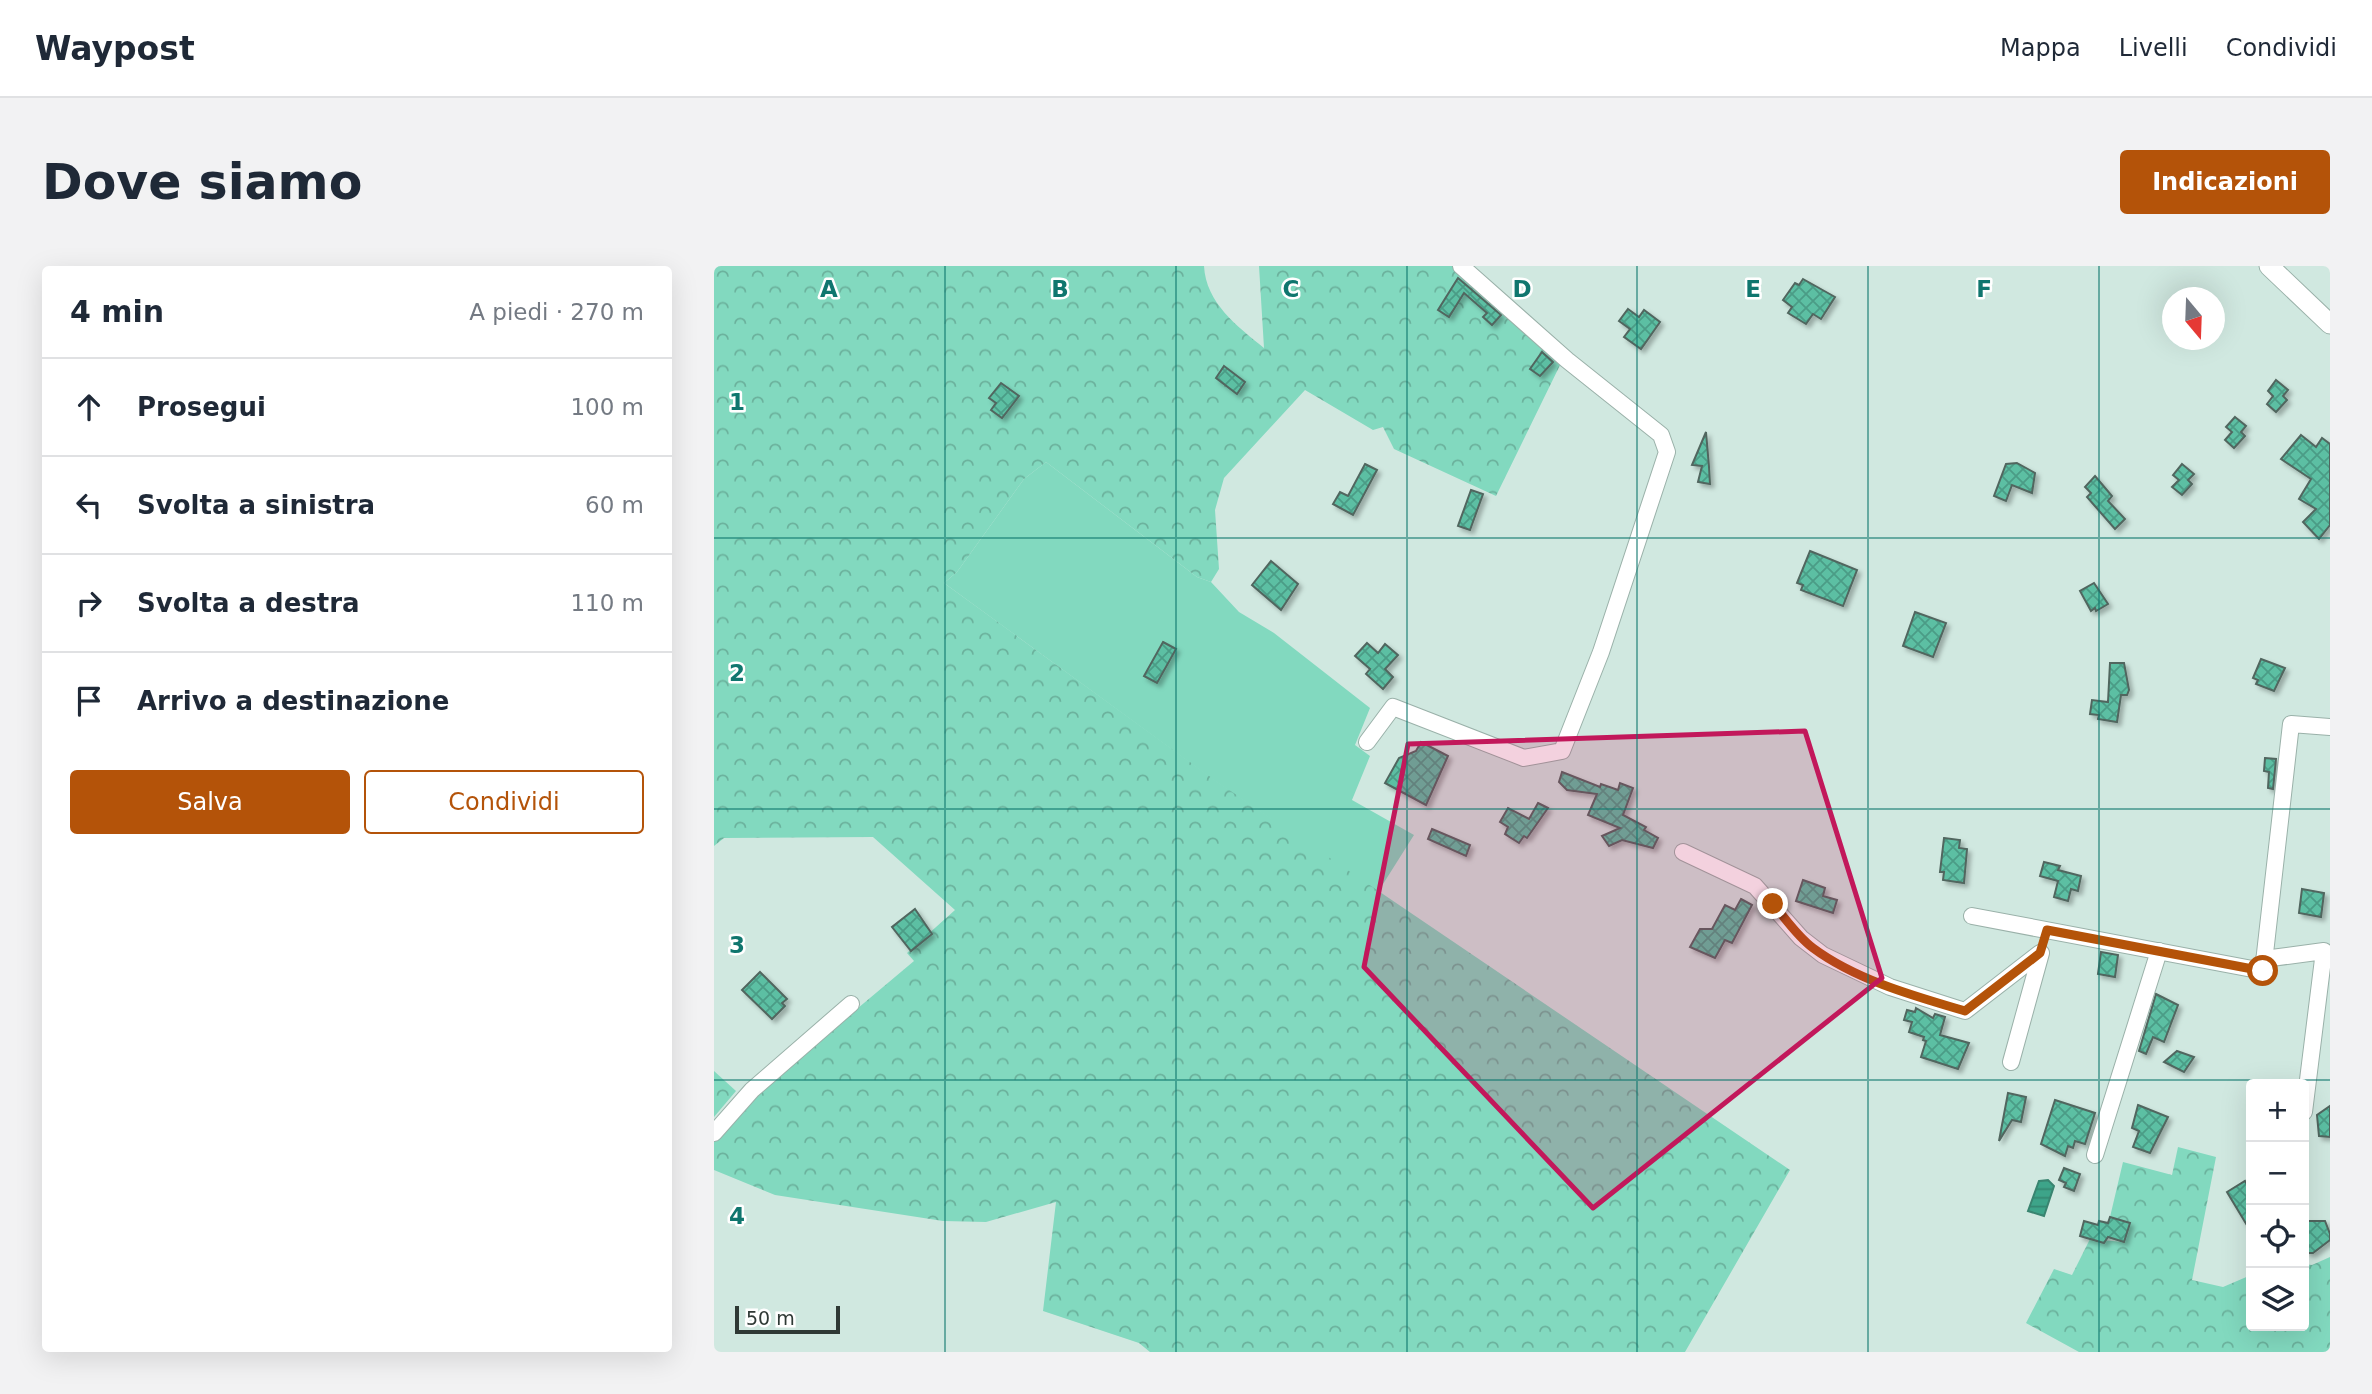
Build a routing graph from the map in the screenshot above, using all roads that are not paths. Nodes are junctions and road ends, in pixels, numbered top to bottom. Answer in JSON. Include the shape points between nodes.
{"nodes":[{"id":1,"x":1461,"y":266,"type":"edge"},
{"id":2,"x":2269,"y":266,"type":"edge"},
{"id":3,"x":2330,"y":324,"type":"edge"},
{"id":4,"x":2330,"y":727,"type":"edge"},
{"id":5,"x":1367,"y":743,"type":"dead end"},
{"id":6,"x":1683,"y":852,"type":"dead end"},
{"id":7,"x":1972,"y":916,"type":"dead end"},
{"id":8,"x":2047,"y":930,"type":"junction"},
{"id":9,"x":2159,"y":951,"type":"junction"},
{"id":10,"x":2040,"y":953,"type":"junction"},
{"id":11,"x":2264,"y":958,"type":"junction"},
{"id":12,"x":851,"y":1004,"type":"dead end"},
{"id":13,"x":2011,"y":1062,"type":"dead end"},
{"id":14,"x":2308,"y":1079,"type":"edge"},
{"id":15,"x":714,"y":1133,"type":"edge"},
{"id":16,"x":2095,"y":1155,"type":"dead end"}],
"edges":[{"from":1,"to":5,"type":"street","via":[[1661,435],[1667,452],[1601,652],[1562,751],[1524,758],[1393,707]]},
{"from":2,"to":3,"type":"street"},
{"from":4,"to":11,"type":"street","via":[[2291,724]]},
{"from":6,"to":10,"type":"street","via":[[1755,886],[1801,938],[1823,955],[1890,987],[1965,1011]]},
{"from":7,"to":8,"type":"street"},
{"from":8,"to":9,"type":"street"},
{"from":8,"to":10,"type":"street"},
{"from":9,"to":11,"type":"street","via":[[2263,971]]},
{"from":9,"to":16,"type":"street"},
{"from":10,"to":13,"type":"street"},
{"from":11,"to":14,"type":"street","via":[[2324,951]]},
{"from":12,"to":15,"type":"street","via":[[752,1090]]}]}
